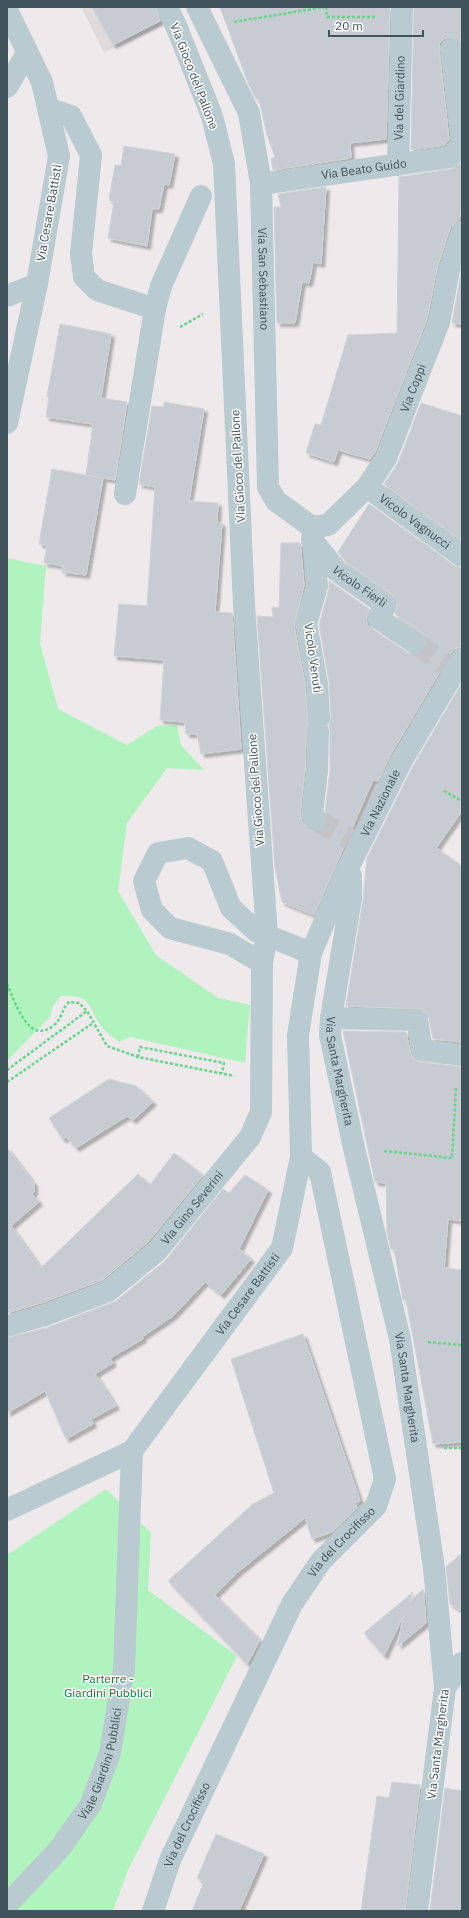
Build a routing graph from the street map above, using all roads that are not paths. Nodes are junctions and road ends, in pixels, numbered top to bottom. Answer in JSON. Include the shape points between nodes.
{"nodes":[{"id":1,"x":167,"y":7,"type":"edge"},
{"id":2,"x":197,"y":7,"type":"edge"},
{"id":3,"x":7,"y":10,"type":"edge"},
{"id":4,"x":402,"y":12,"type":"edge"},
{"id":5,"x":451,"y":49,"type":"dead end"},
{"id":6,"x":27,"y":53,"type":"junction"},
{"id":7,"x":7,"y":87,"type":"edge"},
{"id":8,"x":49,"y":109,"type":"junction"},
{"id":9,"x":462,"y":142,"type":"edge"},
{"id":10,"x":462,"y":146,"type":"edge"},
{"id":11,"x":398,"y":165,"type":"junction"},
{"id":12,"x":261,"y":184,"type":"junction"},
{"id":13,"x":201,"y":196,"type":"dead end"},
{"id":14,"x":462,"y":232,"type":"edge"},
{"id":15,"x":36,"y":284,"type":"junction"},
{"id":16,"x":7,"y":296,"type":"edge"},
{"id":17,"x":154,"y":317,"type":"junction"},
{"id":18,"x":7,"y":423,"type":"edge"},
{"id":19,"x":367,"y":488,"type":"junction"},
{"id":20,"x":125,"y":494,"type":"dead end"},
{"id":21,"x":317,"y":531,"type":"junction"},
{"id":22,"x":462,"y":556,"type":"edge"},
{"id":23,"x":415,"y":643,"type":"tunnel mouth"},
{"id":24,"x":456,"y":668,"type":"edge"},
{"id":25,"x":315,"y":820,"type":"dead end"},
{"id":26,"x":345,"y":874,"type":"junction"},
{"id":27,"x":267,"y":935,"type":"junction"},
{"id":28,"x":312,"y":953,"type":"junction"},
{"id":29,"x":262,"y":963,"type":"junction"},
{"id":30,"x":307,"y":976,"type":"joint"},
{"id":31,"x":331,"y":1018,"type":"junction"},
{"id":32,"x":462,"y":1055,"type":"edge"},
{"id":33,"x":301,"y":1156,"type":"junction"},
{"id":34,"x":7,"y":1326,"type":"edge"},
{"id":35,"x":132,"y":1451,"type":"junction"},
{"id":36,"x":7,"y":1510,"type":"edge"},
{"id":37,"x":462,"y":1663,"type":"edge"},
{"id":38,"x":445,"y":1688,"type":"junction"},
{"id":39,"x":159,"y":1904,"type":"edge"},
{"id":40,"x":7,"y":1905,"type":"edge"},
{"id":41,"x":417,"y":1911,"type":"edge"}],
"edges":[{"from":1,"to":27,"type":"street","name":"Via Gioco del Pallone","via":[[212,116],[224,164],[244,605]]},
{"from":2,"to":12,"type":"street","name":"Via San Sebastiano","via":[[249,113]]},
{"from":3,"to":6,"type":"street","name":"Via Cesare Battisti"},
{"from":4,"to":11,"type":"street","name":"Via del Giardino"},
{"from":5,"to":9,"type":"street"},
{"from":6,"to":7,"type":"street"},
{"from":6,"to":8,"type":"street","name":"Via Cesare Battisti","via":[[42,82]]},
{"from":8,"to":15,"type":"street","name":"Via Cesare Battisti","via":[[59,156]]},
{"from":8,"to":17,"type":"street","via":[[70,116],[91,155],[81,254],[84,277],[97,290]]},
{"from":10,"to":11,"type":"street","name":"Via Beato Guido","via":[[449,157]]},
{"from":11,"to":12,"type":"street","name":"Via Beato Guido"},
{"from":12,"to":21,"type":"street","name":"Via San Sebastiano","via":[[268,488],[276,501]]},
{"from":13,"to":17,"type":"street","via":[[161,286]]},
{"from":14,"to":19,"type":"street","name":"Via Coppi","via":[[449,270],[439,322],[422,368],[386,458]]},
{"from":15,"to":16,"type":"street"},
{"from":15,"to":18,"type":"street","name":"Via Cesare Battisti"},
{"from":17,"to":20,"type":"street"},
{"from":19,"to":21,"type":"street","name":"Via Coppi"},
{"from":19,"to":22,"type":"street","name":"Vicolo Vagnucci"},
{"from":21,"to":23,"type":"street","name":"Vicolo Fierli","via":[[337,571],[386,605],[378,618]]},
{"from":21,"to":25,"type":"street","name":"Vicolo Venuti","via":[[317,586],[306,624],[317,683],[319,725],[312,814]]},
{"from":24,"to":26,"type":"street","name":"Via Nazionale","via":[[357,838]]},
{"from":26,"to":28,"type":"street","name":"Via Nazionale"},
{"from":26,"to":31,"type":"street","name":"Via Santa Margherita","via":[[351,876],[351,898]]},
{"from":27,"to":28,"type":"street"},
{"from":27,"to":29,"type":"street","name":"Via Gioco del Pallone"},
{"from":27,"to":29,"type":"street","via":[[256,931],[231,908],[212,861],[188,848],[158,853],[144,881],[152,910],[170,928],[230,944]]},
{"from":28,"to":30,"type":"street","name":"Via Nazionale"},
{"from":29,"to":34,"type":"street","name":"Via Gino Severini","via":[[261,1112],[250,1137],[157,1251],[108,1291],[45,1315]]},
{"from":30,"to":33,"type":"street","name":"Via Cesare Battisti","via":[[298,1035]]},
{"from":31,"to":32,"type":"street","via":[[418,1020],[422,1050]]},
{"from":31,"to":38,"type":"street","name":"Via Santa Margherita","via":[[330,1036],[354,1148],[400,1339],[434,1568]]},
{"from":33,"to":35,"type":"street","name":"Via Cesare Battisti","via":[[282,1248]]},
{"from":33,"to":39,"type":"street","name":"Via del Crocifisso","via":[[320,1172],[385,1479],[376,1506],[321,1561],[292,1604],[170,1860]]},
{"from":35,"to":36,"type":"street","name":"Via Cesare Battisti"},
{"from":35,"to":40,"type":"street","name":"Viale Giardini Pubblici","via":[[124,1668],[110,1753],[91,1804],[61,1847]]},
{"from":37,"to":38,"type":"street"},
{"from":38,"to":41,"type":"street","name":"Via Santa Margherita"}]}
